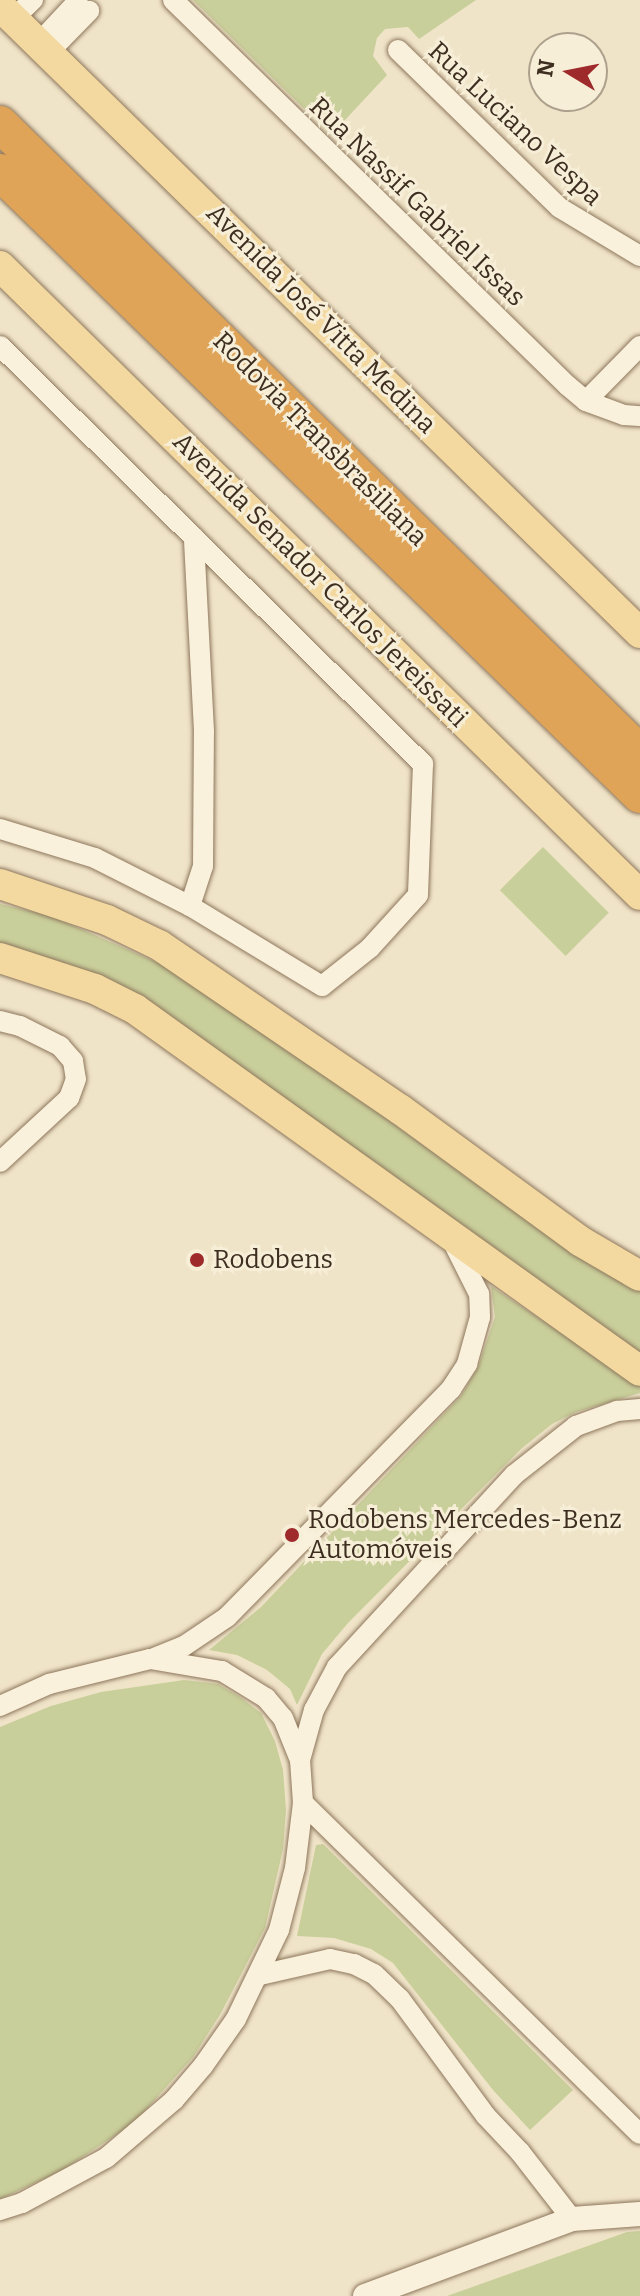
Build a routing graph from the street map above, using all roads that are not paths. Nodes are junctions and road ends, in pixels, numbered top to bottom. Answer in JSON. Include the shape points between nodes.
{"nodes":[{"id":1,"x":173,"y":0,"type":"edge"},
{"id":2,"x":84,"y":6,"type":"edge"},
{"id":3,"x":12,"y":7,"type":"edge"},
{"id":4,"x":43,"y":48,"type":"junction"},
{"id":5,"x":398,"y":50,"type":"dead end"},
{"id":6,"x":0,"y":124,"type":"edge"},
{"id":7,"x":0,"y":172,"type":"edge"},
{"id":8,"x":640,"y":256,"type":"edge"},
{"id":9,"x":0,"y":266,"type":"edge"},
{"id":10,"x":0,"y":346,"type":"edge"},
{"id":11,"x":640,"y":346,"type":"edge"},
{"id":12,"x":586,"y":401,"type":"junction"},
{"id":13,"x":640,"y":416,"type":"edge"},
{"id":14,"x":194,"y":537,"type":"junction"},
{"id":15,"x":640,"y":633,"type":"edge"},
{"id":16,"x":640,"y":753,"type":"edge"},
{"id":17,"x":640,"y":795,"type":"edge"},
{"id":18,"x":0,"y":829,"type":"edge"},
{"id":19,"x":0,"y":884,"type":"edge"},
{"id":20,"x":640,"y":895,"type":"edge"},
{"id":21,"x":190,"y":906,"type":"junction"},
{"id":22,"x":0,"y":958,"type":"edge"},
{"id":23,"x":0,"y":1021,"type":"edge"},
{"id":24,"x":0,"y":1162,"type":"edge"},
{"id":25,"x":446,"y":1233,"type":"junction"},
{"id":26,"x":640,"y":1276,"type":"edge"},
{"id":27,"x":640,"y":1371,"type":"edge"},
{"id":28,"x":640,"y":1409,"type":"edge"},
{"id":29,"x":150,"y":1659,"type":"junction"},
{"id":30,"x":0,"y":1706,"type":"edge"},
{"id":31,"x":300,"y":1760,"type":"junction"},
{"id":32,"x":303,"y":1803,"type":"junction"},
{"id":33,"x":260,"y":1975,"type":"junction"},
{"id":34,"x":640,"y":2134,"type":"edge"},
{"id":35,"x":640,"y":2207,"type":"edge"},
{"id":36,"x":0,"y":2210,"type":"edge"},
{"id":37,"x":613,"y":2214,"type":"junction"},
{"id":38,"x":640,"y":2214,"type":"edge"},
{"id":39,"x":572,"y":2219,"type":"junction"},
{"id":40,"x":365,"y":2296,"type":"edge"}],
"edges":[{"from":1,"to":12,"type":"street","name":"Rua Nassif Gabriel Issas"},
{"from":2,"to":4,"type":"street"},
{"from":3,"to":4,"type":"main road","name":"Avenida José Vitta Medina"},
{"from":4,"to":15,"type":"main road","name":"Avenida José Vitta Medina"},
{"from":5,"to":8,"type":"street","name":"Rua Luciano Vespa","via":[[560,208]]},
{"from":6,"to":16,"type":"highway","name":"Rodovia Transbrasiliana"},
{"from":7,"to":17,"type":"highway","name":"Rodovia Transbrasiliana"},
{"from":9,"to":20,"type":"main road","name":"Avenida Senador Carlos Jereissati"},
{"from":10,"to":14,"type":"street"},
{"from":11,"to":12,"type":"street"},
{"from":12,"to":13,"type":"street","name":"Rua Nassif Gabriel Issas"},
{"from":14,"to":21,"type":"street","via":[[204,731],[203,866]]},
{"from":14,"to":21,"type":"street","via":[[423,764],[418,895],[370,948],[322,986]]},
{"from":18,"to":21,"type":"street","via":[[95,858]]},
{"from":19,"to":26,"type":"main road","via":[[107,920],[159,945],[401,1110],[580,1241]]},
{"from":22,"to":25,"type":"main road","via":[[95,989],[135,1009]]},
{"from":23,"to":24,"type":"street","via":[[60,1046],[73,1061],[76,1079],[69,1098]]},
{"from":25,"to":27,"type":"main road"},
{"from":25,"to":29,"type":"street","via":[[473,1276],[480,1317],[467,1364],[451,1389],[227,1617],[184,1646]]},
{"from":28,"to":31,"type":"street","via":[[576,1426],[514,1475],[337,1667],[314,1710]]},
{"from":29,"to":30,"type":"street","via":[[49,1684]]},
{"from":29,"to":31,"type":"street","via":[[222,1671],[248,1684],[283,1718]]},
{"from":31,"to":32,"type":"street"},
{"from":32,"to":33,"type":"street","via":[[292,1881]]},
{"from":32,"to":34,"type":"street"},
{"from":33,"to":36,"type":"street","via":[[203,2066],[163,2109],[106,2158]]},
{"from":33,"to":39,"type":"street","via":[[330,1959],[374,1974],[400,1999],[486,2116]]},
{"from":35,"to":37,"type":"street"},
{"from":37,"to":38,"type":"street"},
{"from":37,"to":39,"type":"street"},
{"from":39,"to":40,"type":"street"}]}
